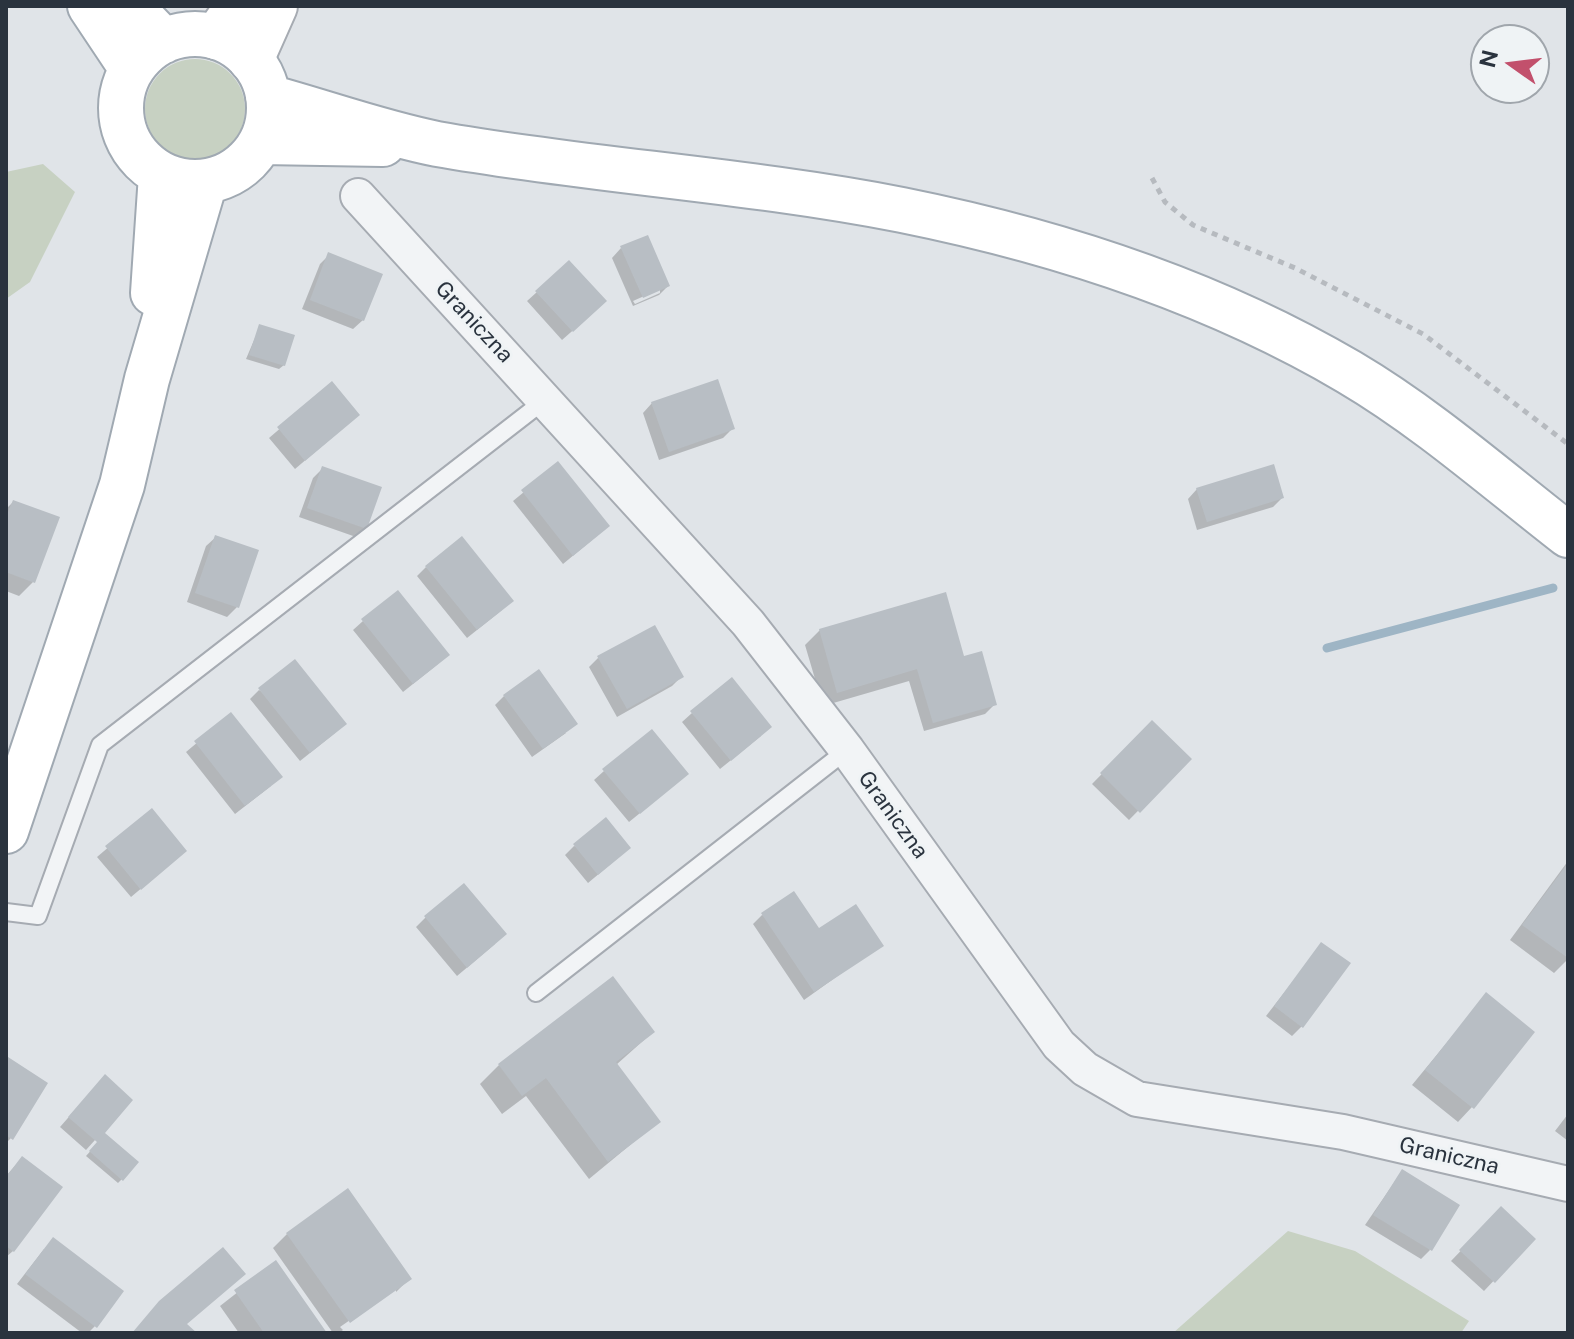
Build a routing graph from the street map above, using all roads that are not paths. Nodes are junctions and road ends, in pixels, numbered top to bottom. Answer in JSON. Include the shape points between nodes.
{"nodes":[{"id":1,"x":90,"y":6,"type":"edge"},
{"id":2,"x":130,"y":6,"type":"edge"},
{"id":3,"x":275,"y":6,"type":"edge"},
{"id":4,"x":164,"y":41,"type":"junction"},
{"id":5,"x":243,"y":50,"type":"edge"},
{"id":6,"x":132,"y":69,"type":"junction"},
{"id":7,"x":261,"y":142,"type":"junction"},
{"id":8,"x":434,"y":143,"type":"junction"},
{"id":9,"x":161,"y":175,"type":"junction"},
{"id":10,"x":205,"y":182,"type":"junction"},
{"id":11,"x":358,"y":196,"type":"dead end"},
{"id":12,"x":147,"y":379,"type":"junction"},
{"id":13,"x":545,"y":400,"type":"junction"},
{"id":14,"x":1568,"y":535,"type":"edge"},
{"id":15,"x":847,"y":750,"type":"junction"},
{"id":16,"x":6,"y":831,"type":"edge"},
{"id":17,"x":6,"y":912,"type":"edge"},
{"id":18,"x":536,"y":993,"type":"dead end"},
{"id":19,"x":1568,"y":1184,"type":"edge"}],
"edges":[{"from":1,"to":6,"type":"main road"},
{"from":2,"to":4,"type":"main road"},
{"from":3,"to":5,"type":"main road"},
{"from":4,"to":5,"type":"main road","via":[[197,34]]},
{"from":4,"to":6,"type":"main road"},
{"from":5,"to":7,"type":"main road","via":[[268,125]]},
{"from":5,"to":8,"type":"main road"},
{"from":6,"to":9,"type":"main road","via":[[121,101],[125,134],[143,162]]},
{"from":7,"to":8,"type":"main road"},
{"from":7,"to":10,"type":"main road","via":[[238,169]]},
{"from":8,"to":14,"type":"main road","via":[[901,210],[1015,236],[1118,268],[1230,312],[1348,372],[1436,430]]},
{"from":9,"to":10,"type":"main road"},
{"from":9,"to":12,"type":"main road"},
{"from":10,"to":12,"type":"main road"},
{"from":11,"to":13,"type":"street","name":"Graniczna"},
{"from":12,"to":16,"type":"main road","via":[[118,500]]},
{"from":13,"to":15,"type":"street","name":"Graniczna","via":[[748,623]]},
{"from":13,"to":17,"type":"lane","via":[[100,745],[38,916]]},
{"from":15,"to":18,"type":"lane"},
{"from":15,"to":19,"type":"street","name":"Graniczna","via":[[1059,1045],[1085,1069],[1137,1099],[1343,1132]]}]}
